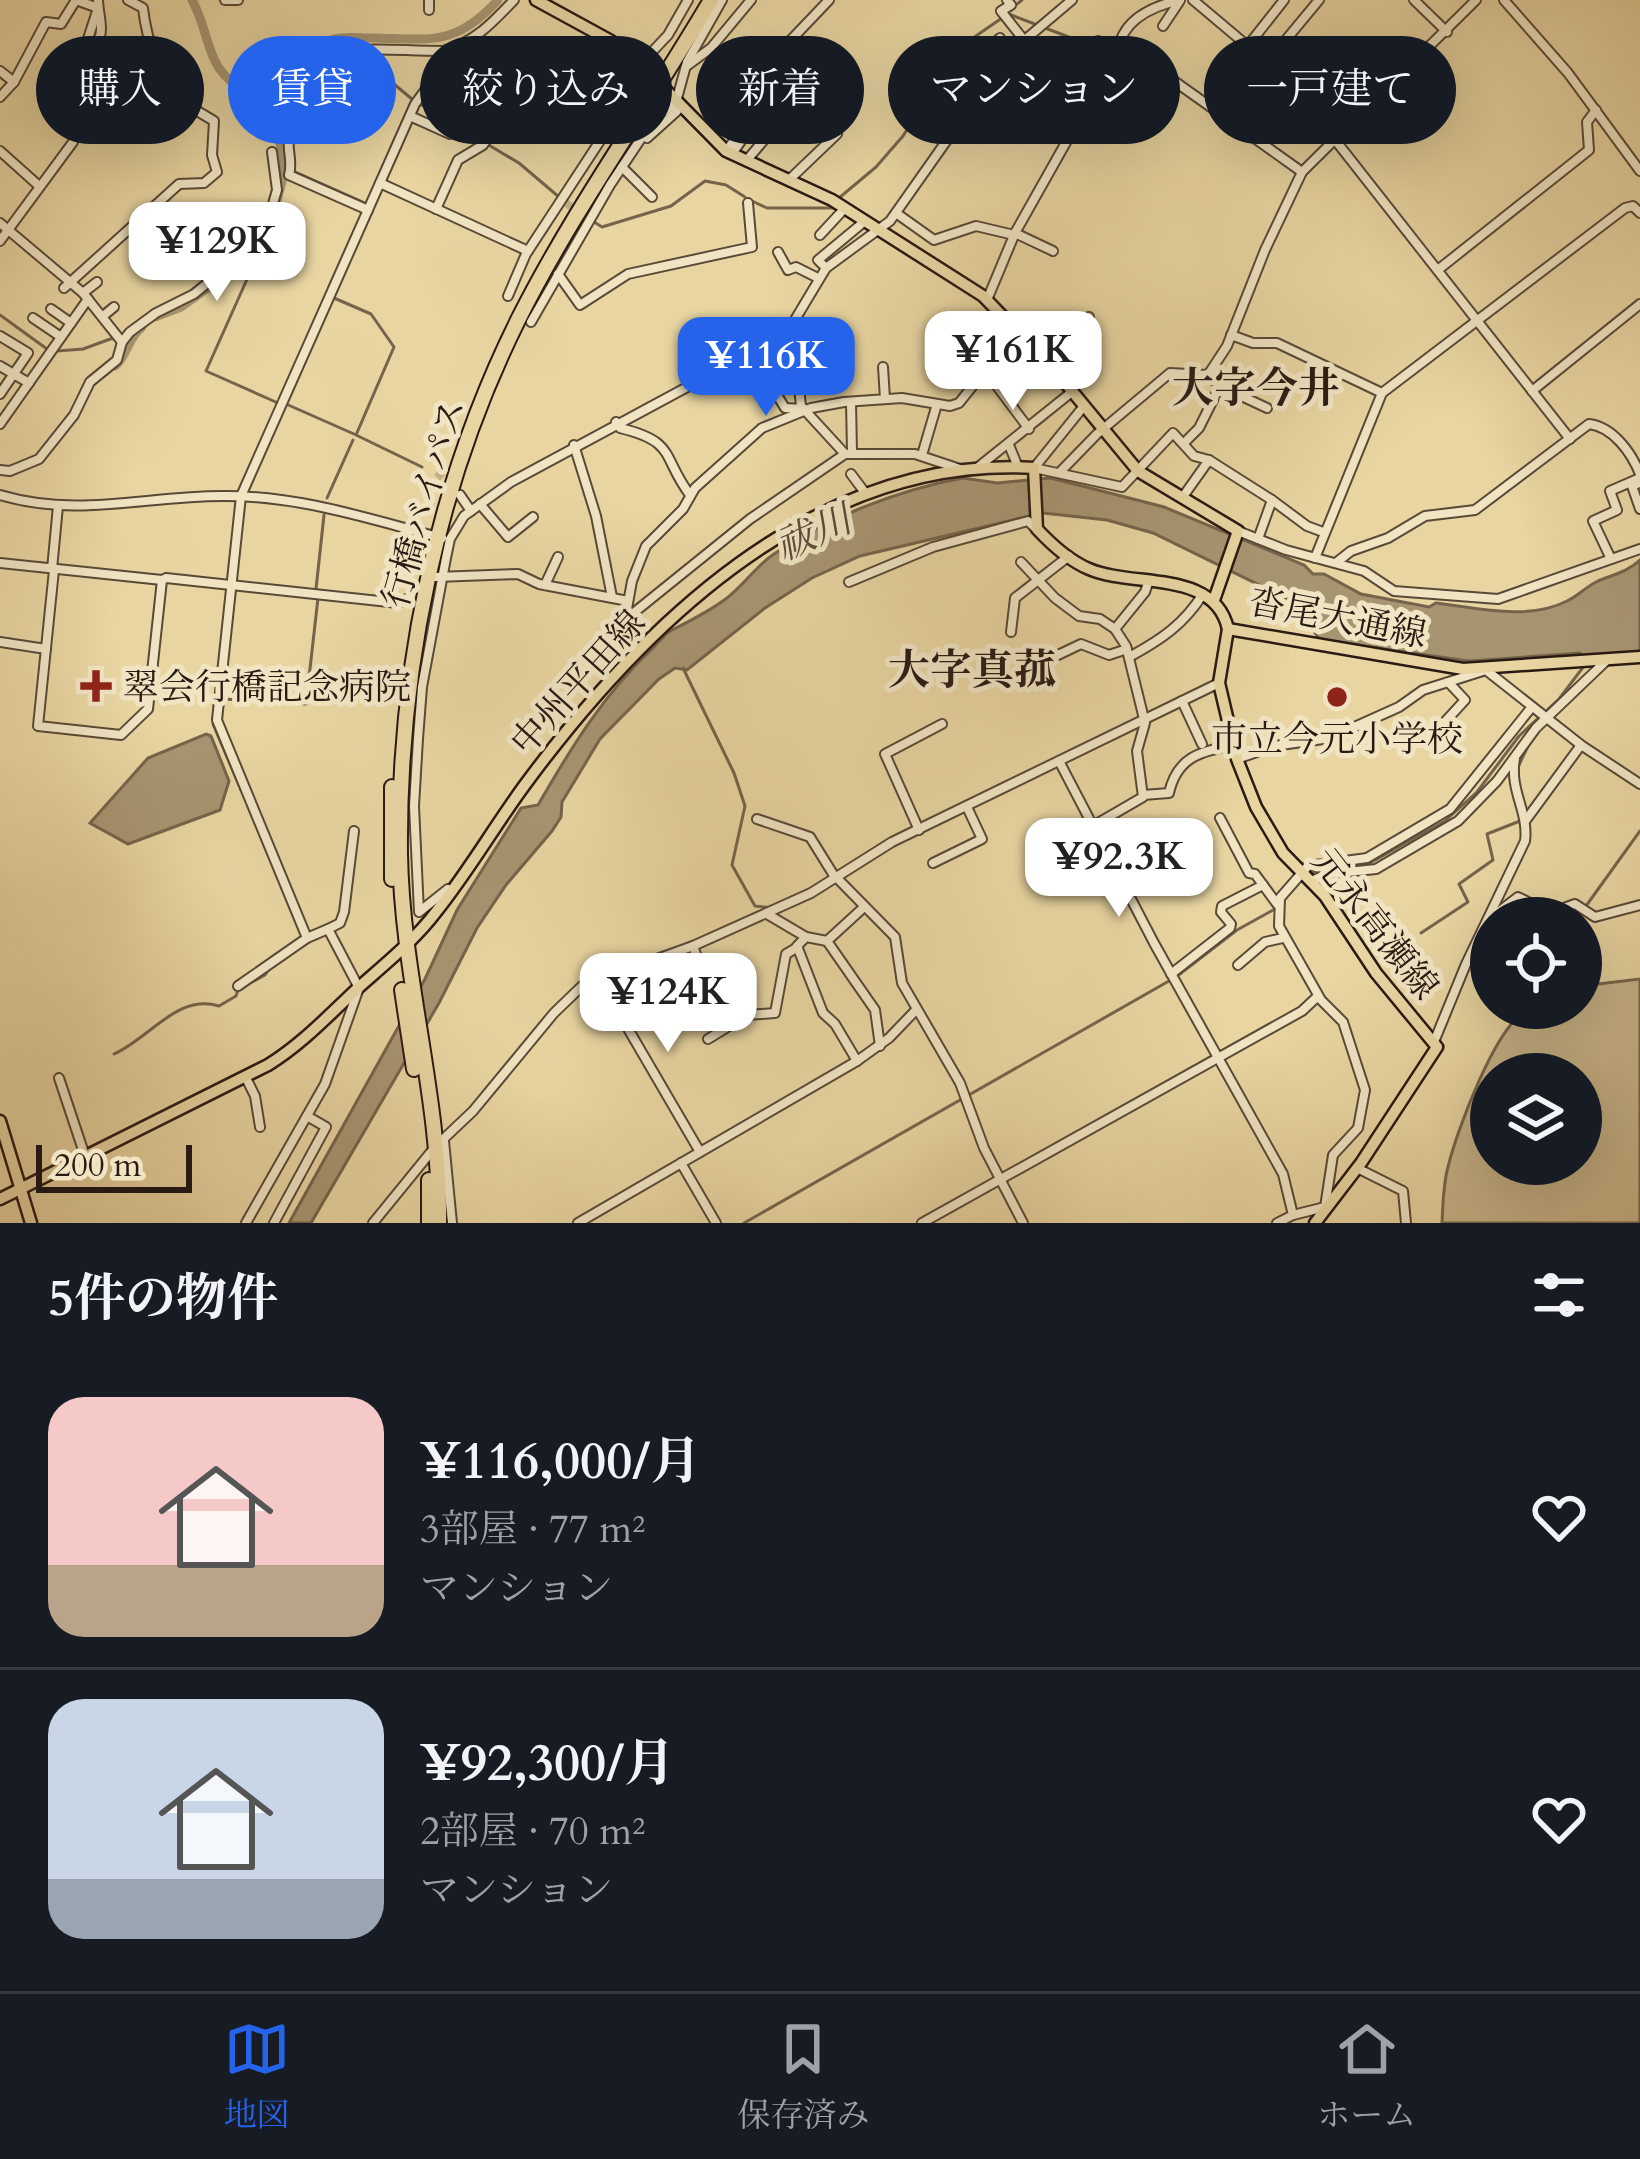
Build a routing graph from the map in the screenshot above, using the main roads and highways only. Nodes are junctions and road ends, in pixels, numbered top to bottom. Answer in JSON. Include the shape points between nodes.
{"nodes":[{"id":1,"x":536,"y":0,"type":"edge"},
{"id":2,"x":701,"y":0,"type":"edge"},
{"id":3,"x":711,"y":0,"type":"edge"},
{"id":4,"x":601,"y":36,"type":"edge"},
{"id":5,"x":672,"y":53,"type":"edge"},
{"id":6,"x":672,"y":58,"type":"edge"},
{"id":7,"x":672,"y":102,"type":"edge"},
{"id":8,"x":619,"y":144,"type":"edge"},
{"id":9,"x":1208,"y":597,"type":"junction"},
{"id":10,"x":1228,"y":629,"type":"junction"},
{"id":11,"x":1637,"y":658,"type":"edge"},
{"id":12,"x":401,"y":950,"type":"junction"},
{"id":13,"x":0,"y":1121,"type":"edge"},
{"id":14,"x":435,"y":1148,"type":"junction"},
{"id":15,"x":21,"y":1190,"type":"junction"},
{"id":16,"x":0,"y":1199,"type":"edge"},
{"id":17,"x":32,"y":1223,"type":"edge"},
{"id":18,"x":430,"y":1223,"type":"edge"},
{"id":19,"x":439,"y":1223,"type":"edge"},
{"id":20,"x":1315,"y":1223,"type":"edge"}],
"edges":[{"from":1,"to":4,"type":"main road","name":"沓尾大通線"},
{"from":2,"to":5,"type":"highway","name":"行橋バイパス"},
{"from":3,"to":6,"type":"highway","name":"行橋バイパス"},
{"from":7,"to":9,"type":"main road","name":"沓尾大通線","via":[[729,153],[845,208],[987,300],[1138,471],[1239,533]]},
{"from":8,"to":12,"type":"highway","name":"行橋バイパス","via":[[517,322],[439,537],[405,717]]},
{"from":9,"to":10,"type":"main road","name":"沓尾大通線"},
{"from":9,"to":12,"type":"main road","name":"中州平田線","via":[[1094,572],[1069,556],[1036,524],[1034,469],[960,469],[866,494],[775,537],[637,652],[548,754]]},
{"from":10,"to":11,"type":"main road","name":"沓尾大通線","via":[[1486,670]]},
{"from":10,"to":20,"type":"main road","name":"元永高瀬線","via":[[1219,682],[1256,807],[1437,1052]]},
{"from":12,"to":14,"type":"highway","name":"行橋バイパス"},
{"from":12,"to":15,"type":"main road","name":"中州平田線","via":[[298,1044]]},
{"from":13,"to":15,"type":"main road"},
{"from":14,"to":18,"type":"highway","name":"行橋バイパス"},
{"from":14,"to":19,"type":"highway","name":"行橋バイパス"},
{"from":15,"to":16,"type":"main road","name":"中州平田線"},
{"from":15,"to":17,"type":"main road"}]}
